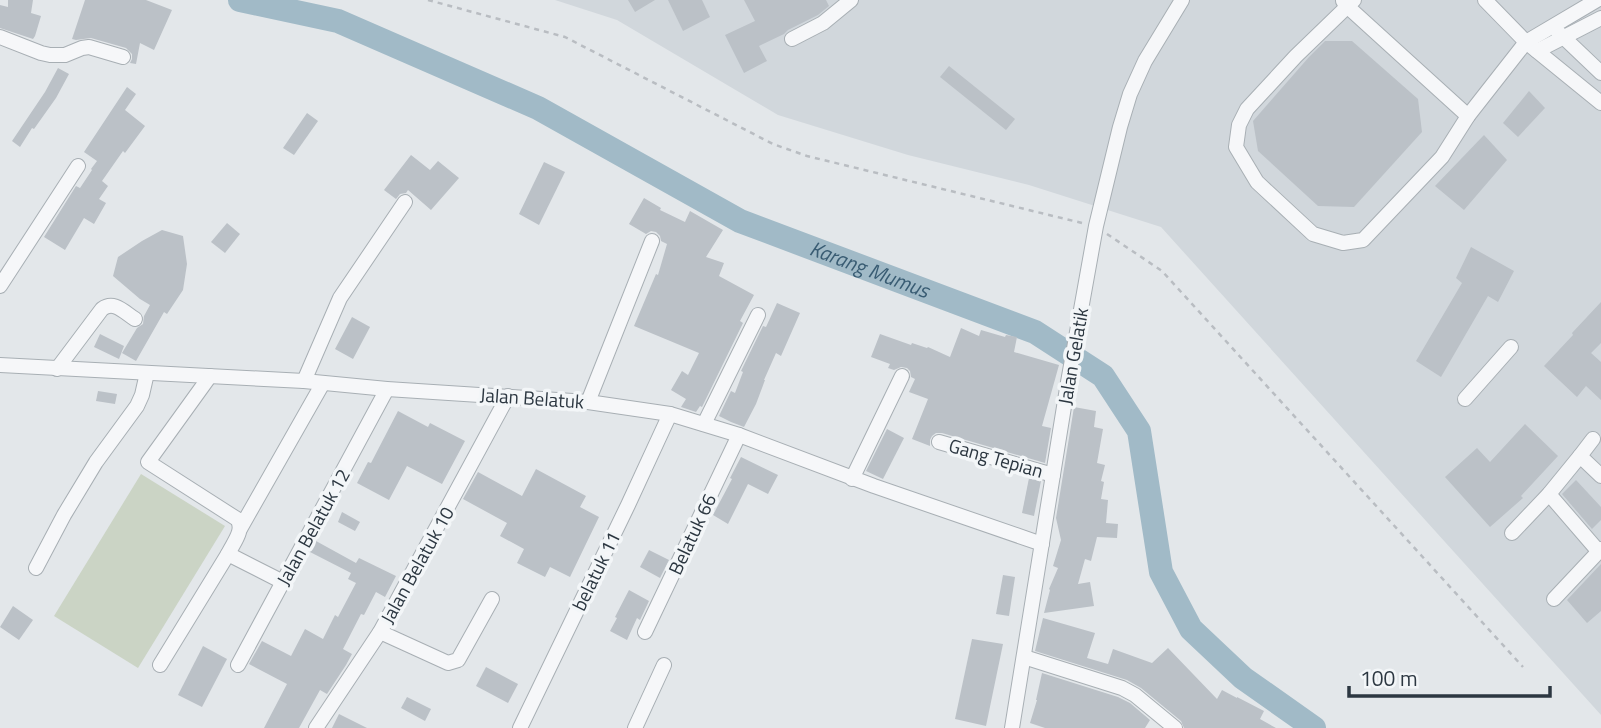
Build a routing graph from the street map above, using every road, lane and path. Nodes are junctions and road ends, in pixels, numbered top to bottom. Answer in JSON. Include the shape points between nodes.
{"nodes":[{"id":1,"x":428,"y":0,"type":"edge"},
{"id":2,"x":852,"y":0,"type":"edge"},
{"id":3,"x":1182,"y":0,"type":"edge"},
{"id":4,"x":1485,"y":0,"type":"edge"},
{"id":5,"x":1597,"y":0,"type":"edge"},
{"id":6,"x":1348,"y":2,"type":"edge"},
{"id":7,"x":1581,"y":9,"type":"junction"},
{"id":8,"x":1595,"y":20,"type":"edge"},
{"id":9,"x":1552,"y":25,"type":"junction"},
{"id":10,"x":0,"y":37,"type":"edge"},
{"id":11,"x":1563,"y":38,"type":"junction"},
{"id":12,"x":792,"y":39,"type":"dead end"},
{"id":13,"x":1532,"y":46,"type":"junction"},
{"id":14,"x":123,"y":57,"type":"dead end"},
{"id":15,"x":1601,"y":73,"type":"edge"},
{"id":16,"x":1601,"y":103,"type":"edge"},
{"id":17,"x":1468,"y":116,"type":"junction"},
{"id":18,"x":78,"y":166,"type":"dead end"},
{"id":19,"x":405,"y":202,"type":"dead end"},
{"id":20,"x":1096,"y":226,"type":"junction"},
{"id":21,"x":652,"y":241,"type":"dead end"},
{"id":22,"x":0,"y":286,"type":"edge"},
{"id":23,"x":758,"y":315,"type":"dead end"},
{"id":24,"x":135,"y":319,"type":"dead end"},
{"id":25,"x":1511,"y":347,"type":"dead end"},
{"id":26,"x":0,"y":365,"type":"edge"},
{"id":27,"x":57,"y":369,"type":"junction"},
{"id":28,"x":147,"y":373,"type":"junction"},
{"id":29,"x":210,"y":376,"type":"junction"},
{"id":30,"x":902,"y":376,"type":"dead end"},
{"id":31,"x":304,"y":381,"type":"junction"},
{"id":32,"x":323,"y":383,"type":"junction"},
{"id":33,"x":387,"y":389,"type":"junction"},
{"id":34,"x":508,"y":397,"type":"junction"},
{"id":35,"x":1465,"y":399,"type":"dead end"},
{"id":36,"x":588,"y":402,"type":"junction"},
{"id":37,"x":670,"y":414,"type":"junction"},
{"id":38,"x":704,"y":424,"type":"junction"},
{"id":39,"x":739,"y":435,"type":"junction"},
{"id":40,"x":1593,"y":439,"type":"dead end"},
{"id":41,"x":939,"y":442,"type":"dead end"},
{"id":42,"x":1580,"y":456,"type":"junction"},
{"id":43,"x":1053,"y":475,"type":"junction"},
{"id":44,"x":1601,"y":476,"type":"edge"},
{"id":45,"x":852,"y":479,"type":"junction"},
{"id":46,"x":1549,"y":494,"type":"junction"},
{"id":47,"x":240,"y":529,"type":"junction"},
{"id":48,"x":1512,"y":533,"type":"dead end"},
{"id":49,"x":1042,"y":544,"type":"junction"},
{"id":50,"x":1600,"y":551,"type":"edge"},
{"id":51,"x":228,"y":554,"type":"junction"},
{"id":52,"x":36,"y":568,"type":"dead end"},
{"id":53,"x":283,"y":582,"type":"junction"},
{"id":54,"x":492,"y":599,"type":"dead end"},
{"id":55,"x":1554,"y":599,"type":"dead end"},
{"id":56,"x":380,"y":632,"type":"junction"},
{"id":57,"x":645,"y":632,"type":"dead end"},
{"id":58,"x":1024,"y":657,"type":"junction"},
{"id":59,"x":160,"y":665,"type":"dead end"},
{"id":60,"x":238,"y":665,"type":"dead end"},
{"id":61,"x":664,"y":665,"type":"dead end"},
{"id":62,"x":1523,"y":667,"type":"dead end"},
{"id":63,"x":316,"y":728,"type":"edge"},
{"id":64,"x":520,"y":728,"type":"edge"},
{"id":65,"x":635,"y":728,"type":"edge"},
{"id":66,"x":1012,"y":728,"type":"edge"},
{"id":67,"x":1175,"y":728,"type":"edge"}],
"edges":[{"from":1,"to":20,"type":"path","via":[[565,37],[773,144],[807,156]]},
{"from":2,"to":12,"type":"street"},
{"from":3,"to":20,"type":"street","name":"Jalan Gelatik","via":[[1129,94]]},
{"from":4,"to":13,"type":"street"},
{"from":5,"to":7,"type":"street"},
{"from":6,"to":17,"type":"street"},
{"from":6,"to":17,"type":"street","via":[[1247,109],[1236,147],[1257,183],[1313,234],[1343,243],[1363,240],[1442,157]]},
{"from":7,"to":8,"type":"street"},
{"from":7,"to":9,"type":"street"},
{"from":8,"to":11,"type":"street"},
{"from":9,"to":11,"type":"street"},
{"from":9,"to":13,"type":"street"},
{"from":10,"to":14,"type":"street","via":[[50,55],[89,47]]},
{"from":11,"to":13,"type":"street"},
{"from":11,"to":15,"type":"street"},
{"from":13,"to":16,"type":"street"},
{"from":13,"to":17,"type":"street"},
{"from":18,"to":22,"type":"street"},
{"from":19,"to":31,"type":"street","via":[[340,298]]},
{"from":20,"to":43,"type":"street","name":"Jalan Gelatik"},
{"from":20,"to":62,"type":"path","via":[[1162,271]]},
{"from":21,"to":36,"type":"street"},
{"from":23,"to":38,"type":"street"},
{"from":24,"to":27,"type":"street","via":[[108,305]]},
{"from":25,"to":35,"type":"street"},
{"from":26,"to":27,"type":"street","name":"Jalan Belatuk"},
{"from":27,"to":28,"type":"street","name":"Jalan Belatuk"},
{"from":28,"to":29,"type":"street","name":"Jalan Belatuk"},
{"from":28,"to":52,"type":"street","via":[[137,406],[96,462]]},
{"from":29,"to":31,"type":"street","name":"Jalan Belatuk"},
{"from":29,"to":47,"type":"street","via":[[148,462],[237,519]]},
{"from":30,"to":45,"type":"street"},
{"from":31,"to":32,"type":"street","name":"Jalan Belatuk"},
{"from":32,"to":33,"type":"street","name":"Jalan Belatuk"},
{"from":32,"to":47,"type":"street"},
{"from":33,"to":34,"type":"street","name":"Jalan Belatuk"},
{"from":33,"to":53,"type":"street","name":"Jalan Belatuk 12"},
{"from":34,"to":36,"type":"street","name":"Jalan Belatuk"},
{"from":34,"to":56,"type":"street","name":"Jalan Belatuk 10"},
{"from":36,"to":37,"type":"street","name":"Jalan Belatuk"},
{"from":37,"to":38,"type":"street","name":"Jalan Belatuk"},
{"from":37,"to":64,"type":"street","name":"belatuk 11"},
{"from":38,"to":39,"type":"street","name":"Jalan Belatuk"},
{"from":39,"to":45,"type":"street","name":"Jalan Belatuk"},
{"from":39,"to":57,"type":"street","name":"Belatuk 66"},
{"from":40,"to":42,"type":"street"},
{"from":41,"to":43,"type":"street","name":"Gang Tepian"},
{"from":42,"to":44,"type":"street"},
{"from":42,"to":46,"type":"street"},
{"from":43,"to":49,"type":"street","name":"Jalan Gelatik"},
{"from":45,"to":49,"type":"street","name":"Jalan Belatuk"},
{"from":46,"to":48,"type":"street"},
{"from":46,"to":50,"type":"street"},
{"from":47,"to":51,"type":"street"},
{"from":49,"to":58,"type":"street","name":"Jalan Gelatik"},
{"from":50,"to":55,"type":"street"},
{"from":51,"to":53,"type":"street"},
{"from":51,"to":59,"type":"street"},
{"from":53,"to":60,"type":"street","name":"Jalan Belatuk 12"},
{"from":54,"to":56,"type":"street","via":[[458,660],[448,663]]},
{"from":56,"to":63,"type":"street","name":"Jalan Belatuk 10"},
{"from":58,"to":66,"type":"street","name":"Jalan Gelatik"},
{"from":58,"to":67,"type":"street","via":[[1128,691]]},
{"from":61,"to":65,"type":"street"}]}
